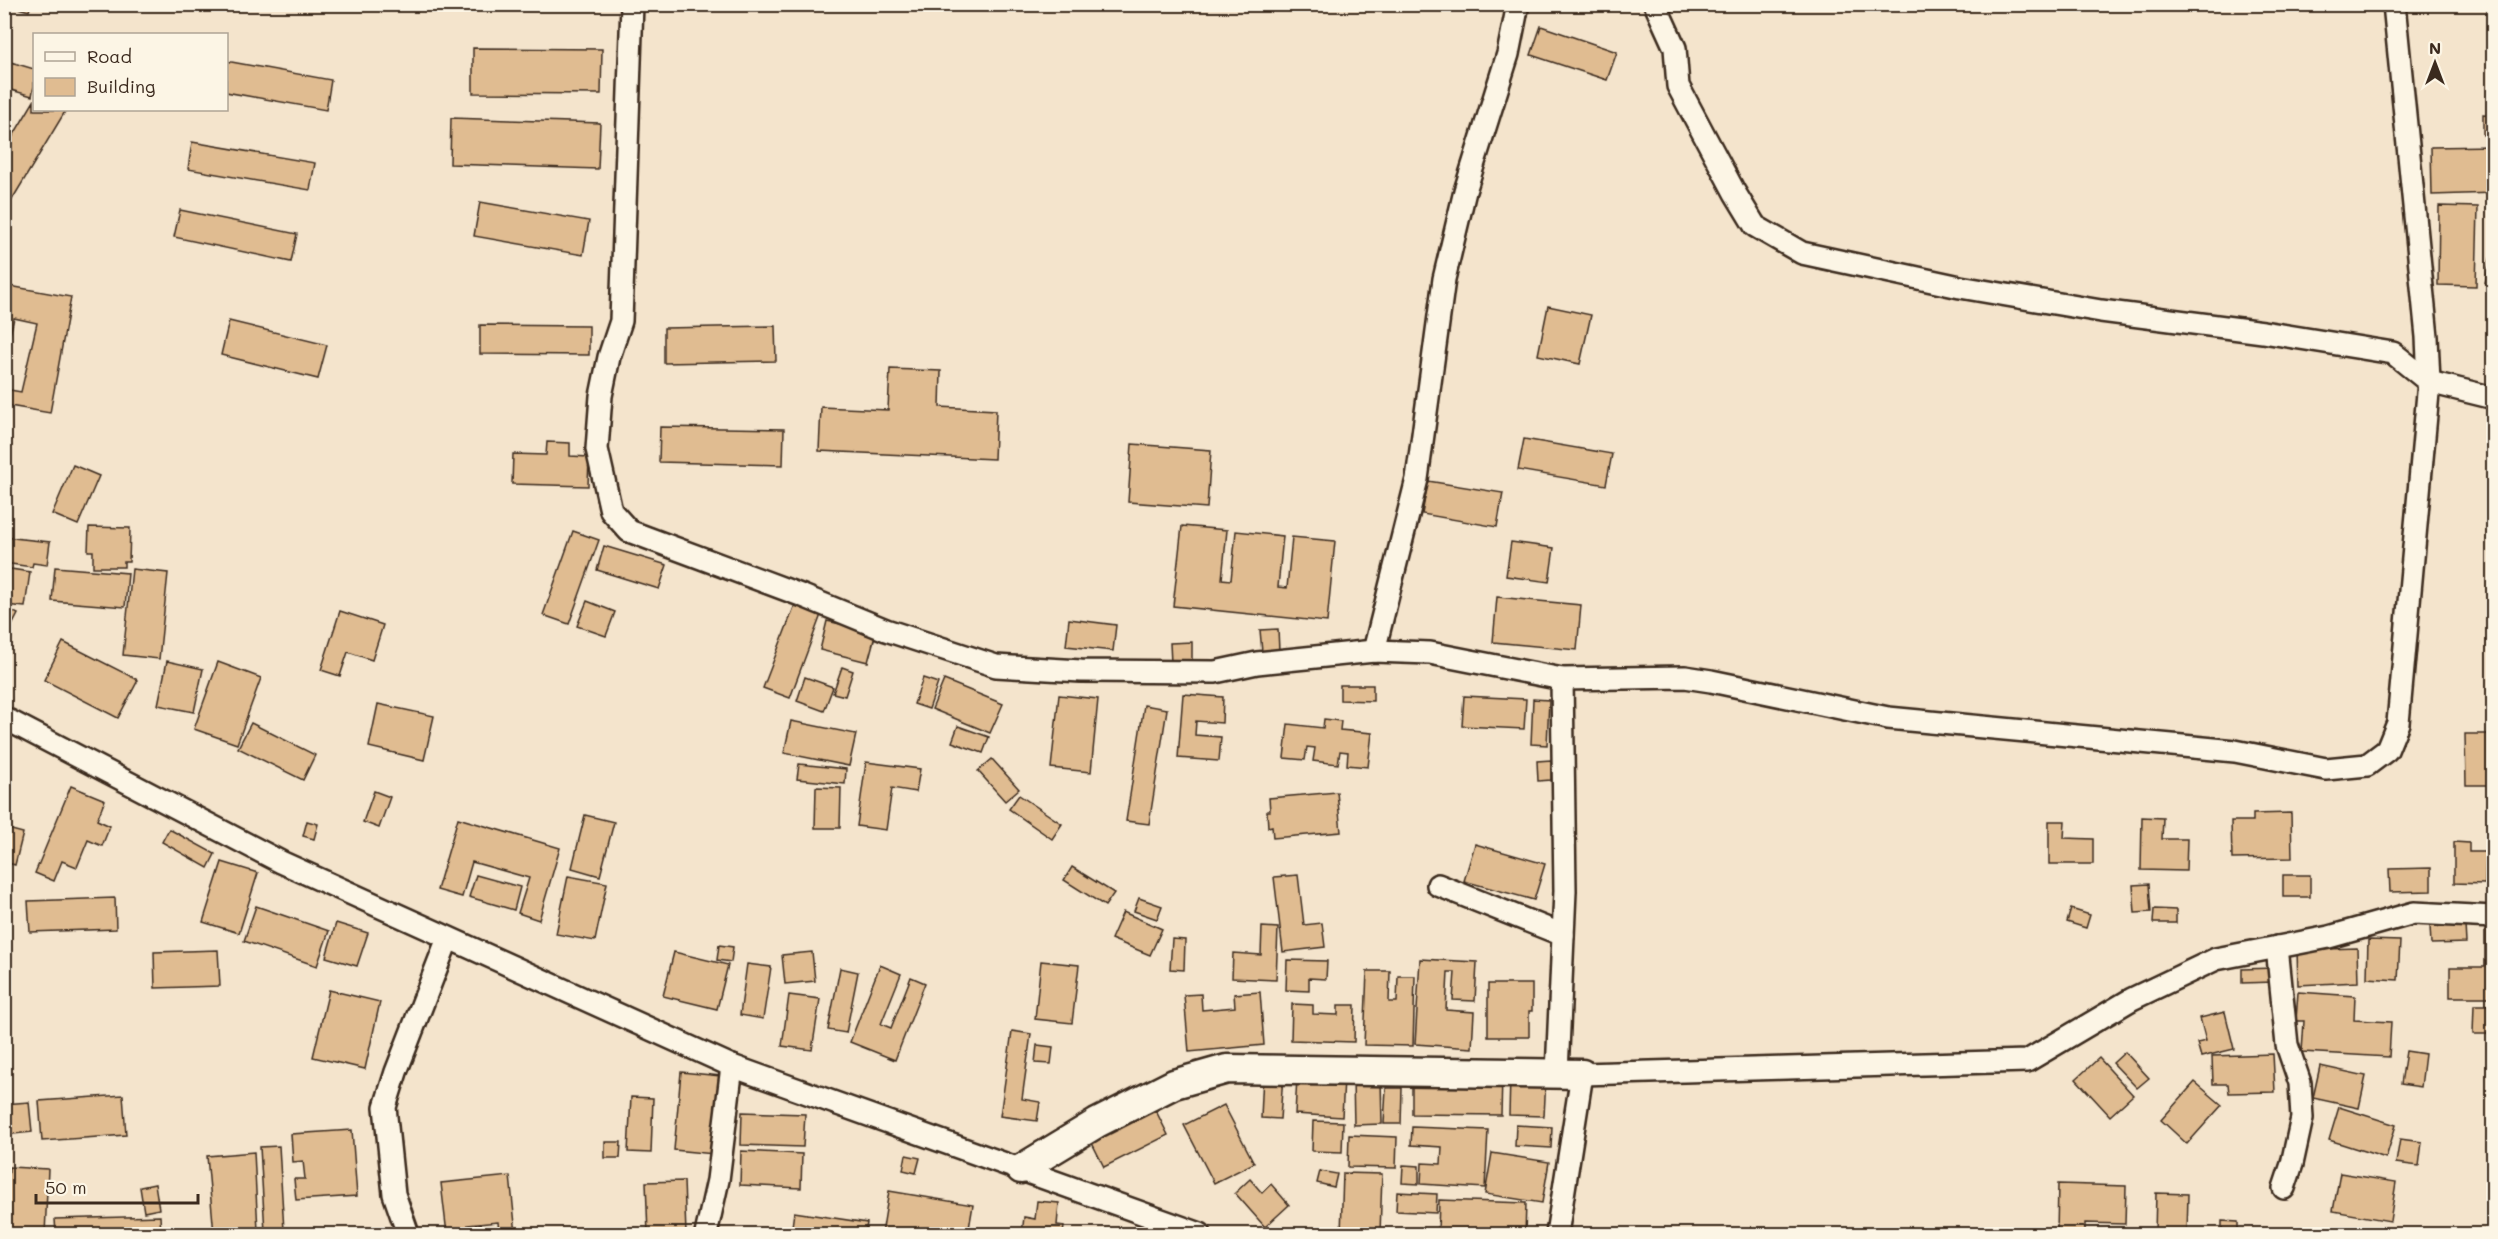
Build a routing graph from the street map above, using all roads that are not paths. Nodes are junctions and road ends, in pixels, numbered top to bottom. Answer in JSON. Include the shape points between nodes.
{"nodes":[{"id":1,"x":632,"y":4,"type":"edge"},
{"id":2,"x":1518,"y":4,"type":"edge"},
{"id":3,"x":1655,"y":4,"type":"edge"},
{"id":4,"x":2394,"y":4,"type":"edge"},
{"id":5,"x":2427,"y":337,"type":"junction"},
{"id":6,"x":2393,"y":353,"type":"junction"},
{"id":7,"x":2428,"y":382,"type":"junction"},
{"id":8,"x":2493,"y":398,"type":"edge"},
{"id":9,"x":1374,"y":651,"type":"junction"},
{"id":10,"x":1562,"y":679,"type":"junction"},
{"id":11,"x":4,"y":718,"type":"edge"},
{"id":12,"x":1438,"y":885,"type":"dead end"},
{"id":13,"x":2493,"y":917,"type":"edge"},
{"id":14,"x":1563,"y":934,"type":"junction"},
{"id":15,"x":448,"y":938,"type":"junction"},
{"id":16,"x":2277,"y":947,"type":"junction"},
{"id":17,"x":732,"y":1066,"type":"junction"},
{"id":18,"x":1570,"y":1073,"type":"junction"},
{"id":19,"x":1022,"y":1169,"type":"junction"},
{"id":20,"x":2284,"y":1188,"type":"dead end"},
{"id":21,"x":408,"y":1234,"type":"edge"},
{"id":22,"x":706,"y":1234,"type":"edge"},
{"id":23,"x":1200,"y":1234,"type":"edge"},
{"id":24,"x":1557,"y":1234,"type":"edge"}],
"edges":[{"from":1,"to":9,"type":"street","via":[[621,321],[601,396],[597,449],[611,511],[629,531],[886,630],[996,666],[1215,672],[1257,663]]},
{"from":2,"to":9,"type":"street","via":[[1508,54],[1465,191],[1444,279],[1417,479]]},
{"from":3,"to":6,"type":"street","via":[[1675,48],[1678,86],[1735,193],[1755,226],[1802,253],[2101,311]]},
{"from":4,"to":5,"type":"street"},
{"from":5,"to":6,"type":"street"},
{"from":5,"to":7,"type":"street"},
{"from":6,"to":7,"type":"street"},
{"from":7,"to":8,"type":"street"},
{"from":7,"to":10,"type":"street","via":[[2398,723],[2387,750],[2367,765],[2326,769],[2235,751],[1888,718],[1685,677]]},
{"from":9,"to":10,"type":"street","via":[[1430,653]]},
{"from":10,"to":14,"type":"street"},
{"from":11,"to":15,"type":"street","via":[[281,862]]},
{"from":12,"to":14,"type":"street"},
{"from":13,"to":16,"type":"street","via":[[2414,914]]},
{"from":14,"to":18,"type":"street"},
{"from":15,"to":17,"type":"street"},
{"from":15,"to":21,"type":"street","via":[[385,1107],[394,1194]]},
{"from":16,"to":18,"type":"street","via":[[2216,959],[2132,999],[2027,1061]]},
{"from":16,"to":20,"type":"street","via":[[2287,1045],[2300,1083],[2302,1118]]},
{"from":17,"to":19,"type":"street"},
{"from":17,"to":22,"type":"street","via":[[718,1180]]},
{"from":18,"to":19,"type":"street","via":[[1227,1069],[1174,1084],[1097,1123]]},
{"from":18,"to":24,"type":"street"},
{"from":19,"to":23,"type":"street"}]}
